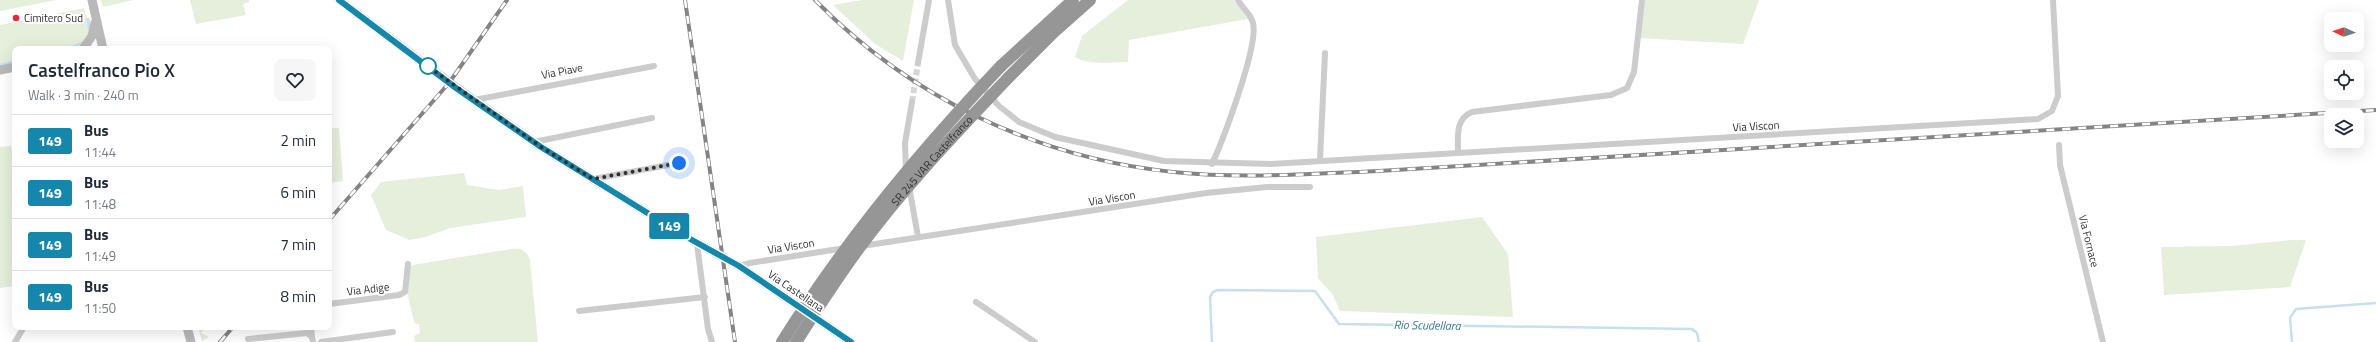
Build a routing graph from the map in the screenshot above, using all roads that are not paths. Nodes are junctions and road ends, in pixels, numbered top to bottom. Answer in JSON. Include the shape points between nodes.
{"nodes":[{"id":1,"x":92,"y":0,"type":"edge"},
{"id":2,"x":929,"y":0,"type":"edge"},
{"id":3,"x":948,"y":0,"type":"edge"},
{"id":4,"x":1073,"y":0,"type":"edge"},
{"id":5,"x":1090,"y":0,"type":"edge"},
{"id":6,"x":1238,"y":0,"type":"edge"},
{"id":7,"x":1642,"y":0,"type":"edge"},
{"id":8,"x":2053,"y":0,"type":"edge"},
{"id":9,"x":343,"y":1,"type":"edge"},
{"id":10,"x":95,"y":14,"type":"junction"},
{"id":11,"x":85,"y":46,"type":"edge"},
{"id":12,"x":102,"y":46,"type":"edge"},
{"id":13,"x":1325,"y":53,"type":"dead end"},
{"id":14,"x":918,"y":63,"type":"tunnel mouth"},
{"id":15,"x":654,"y":66,"type":"dead end"},
{"id":16,"x":12,"y":68,"type":"edge"},
{"id":17,"x":0,"y":70,"type":"edge"},
{"id":18,"x":474,"y":100,"type":"junction"},
{"id":19,"x":912,"y":102,"type":"tunnel mouth"},
{"id":20,"x":652,"y":118,"type":"dead end"},
{"id":21,"x":534,"y":142,"type":"junction"},
{"id":22,"x":2059,"y":145,"type":"dead end"},
{"id":23,"x":1458,"y":153,"type":"junction"},
{"id":24,"x":1320,"y":160,"type":"junction"},
{"id":25,"x":679,"y":163,"type":"dead end"},
{"id":26,"x":1212,"y":164,"type":"junction"},
{"id":27,"x":593,"y":179,"type":"junction"},
{"id":28,"x":1310,"y":187,"type":"dead end"},
{"id":29,"x":918,"y":237,"type":"junction"},
{"id":30,"x":697,"y":244,"type":"junction"},
{"id":31,"x":408,"y":264,"type":"dead end"},
{"id":32,"x":739,"y":266,"type":"junction"},
{"id":33,"x":705,"y":297,"type":"junction"},
{"id":34,"x":976,"y":302,"type":"dead end"},
{"id":35,"x":332,"y":304,"type":"edge"},
{"id":36,"x":579,"y":311,"type":"dead end"},
{"id":37,"x":22,"y":330,"type":"edge"},
{"id":38,"x":188,"y":330,"type":"edge"},
{"id":39,"x":393,"y":332,"type":"dead end"},
{"id":40,"x":248,"y":339,"type":"dead end"},
{"id":41,"x":313,"y":339,"type":"edge"},
{"id":42,"x":846,"y":341,"type":"edge"},
{"id":43,"x":15,"y":342,"type":"edge"},
{"id":44,"x":191,"y":342,"type":"edge"},
{"id":45,"x":320,"y":342,"type":"edge"},
{"id":46,"x":712,"y":342,"type":"edge"},
{"id":47,"x":782,"y":342,"type":"edge"},
{"id":48,"x":796,"y":342,"type":"edge"},
{"id":49,"x":1035,"y":342,"type":"edge"},
{"id":50,"x":2103,"y":342,"type":"edge"}],
"edges":[{"from":1,"to":10,"type":"street"},
{"from":2,"to":14,"type":"street"},
{"from":3,"to":26,"type":"street","name":"Via Viscon","via":[[955,45],[975,79],[999,106],[1019,122],[1055,137],[1088,145],[1164,161]]},
{"from":4,"to":47,"type":"highway","name":"SR 245 VAR Castelfranco","bridge":true,"via":[[1001,66],[887,192],[827,271]]},
{"from":5,"to":48,"type":"highway","name":"SR 245 VAR Castelfranco","bridge":true,"via":[[1054,32],[947,142],[852,258]]},
{"from":6,"to":26,"type":"street","via":[[1252,18],[1254,32],[1235,103]]},
{"from":7,"to":23,"type":"street","via":[[1634,72],[1627,88],[1611,95],[1472,112],[1465,115],[1461,121]]},
{"from":8,"to":23,"type":"street","name":"Via Viscon","via":[[2058,96],[2052,111],[2038,119]]},
{"from":9,"to":18,"type":"street"},
{"from":10,"to":11,"type":"street","via":[[94,31]]},
{"from":10,"to":12,"type":"street"},
{"from":13,"to":24,"type":"street"},
{"from":15,"to":18,"type":"street","name":"Via Piave"},
{"from":16,"to":17,"type":"street"},
{"from":18,"to":21,"type":"street"},
{"from":19,"to":29,"type":"street","via":[[905,143],[905,163]]},
{"from":20,"to":21,"type":"street"},
{"from":21,"to":27,"type":"street"},
{"from":22,"to":50,"type":"street","name":"Via Fornace","via":[[2060,165]]},
{"from":23,"to":24,"type":"street","name":"Via Viscon"},
{"from":24,"to":26,"type":"street","name":"Via Viscon","via":[[1271,164]]},
{"from":25,"to":27,"type":"street"},
{"from":27,"to":30,"type":"street"},
{"from":28,"to":29,"type":"street","name":"Via Viscon","via":[[1222,191]]},
{"from":29,"to":32,"type":"street","name":"Via Viscon"},
{"from":30,"to":32,"type":"street","name":"Via Castellana"},
{"from":30,"to":33,"type":"street"},
{"from":31,"to":35,"type":"street","name":"Via Adige","via":[[405,292],[399,295]]},
{"from":32,"to":42,"type":"street","name":"Via Castellana"},
{"from":33,"to":36,"type":"street"},
{"from":33,"to":46,"type":"street"},
{"from":34,"to":49,"type":"street"},
{"from":37,"to":43,"type":"street"},
{"from":38,"to":44,"type":"street"},
{"from":39,"to":45,"type":"street"},
{"from":40,"to":41,"type":"street","via":[[307,333]]}]}
